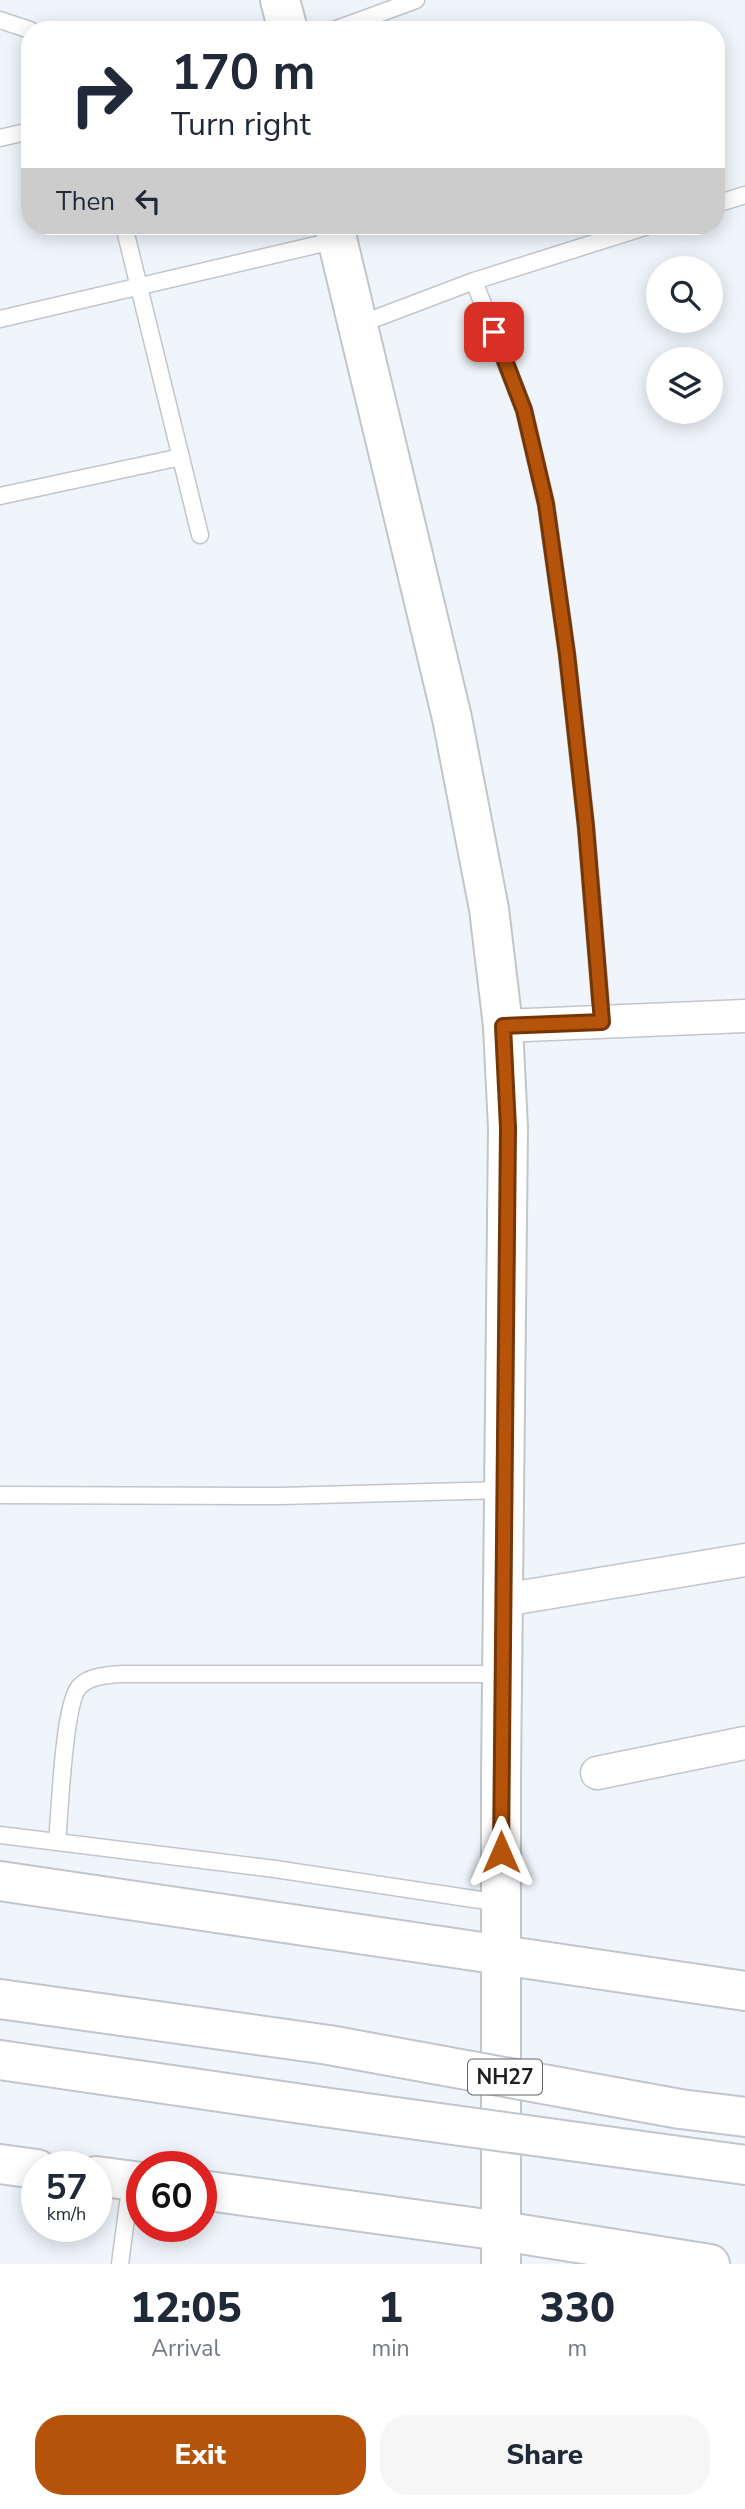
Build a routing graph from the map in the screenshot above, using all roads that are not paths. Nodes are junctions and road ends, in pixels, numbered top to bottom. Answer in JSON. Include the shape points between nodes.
{"nodes":[{"id":1,"x":280,"y":0,"type":"edge"},
{"id":2,"x":416,"y":0,"type":"edge"},
{"id":3,"x":0,"y":20,"type":"edge"},
{"id":4,"x":286,"y":21,"type":"edge"},
{"id":5,"x":359,"y":21,"type":"edge"},
{"id":6,"x":21,"y":27,"type":"edge"},
{"id":7,"x":21,"y":133,"type":"edge"},
{"id":8,"x":0,"y":138,"type":"edge"},
{"id":9,"x":745,"y":195,"type":"edge"},
{"id":10,"x":725,"y":201,"type":"edge"},
{"id":11,"x":126,"y":235,"type":"edge"},
{"id":12,"x":329,"y":235,"type":"edge"},
{"id":13,"x":336,"y":235,"type":"edge"},
{"id":14,"x":620,"y":235,"type":"edge"},
{"id":15,"x":474,"y":281,"type":"junction"},
{"id":16,"x":139,"y":286,"type":"junction"},
{"id":17,"x":0,"y":319,"type":"edge"},
{"id":18,"x":358,"y":325,"type":"junction"},
{"id":19,"x":181,"y":457,"type":"junction"},
{"id":20,"x":0,"y":496,"type":"edge"},
{"id":21,"x":200,"y":535,"type":"dead end"},
{"id":22,"x":745,"y":1016,"type":"edge"},
{"id":23,"x":590,"y":1023,"type":"junction"},
{"id":24,"x":503,"y":1026,"type":"junction"},
{"id":25,"x":504,"y":1490,"type":"junction"},
{"id":26,"x":0,"y":1494,"type":"edge"},
{"id":27,"x":745,"y":1560,"type":"edge"},
{"id":28,"x":503,"y":1600,"type":"junction"},
{"id":29,"x":502,"y":1674,"type":"junction"},
{"id":30,"x":745,"y":1743,"type":"edge"},
{"id":31,"x":597,"y":1773,"type":"dead end"},
{"id":32,"x":0,"y":1835,"type":"edge"},
{"id":33,"x":57,"y":1842,"type":"junction"},
{"id":34,"x":0,"y":1881,"type":"edge"},
{"id":35,"x":501,"y":1903,"type":"junction"},
{"id":36,"x":500,"y":1955,"type":"junction"},
{"id":37,"x":745,"y":1992,"type":"edge"},
{"id":38,"x":0,"y":1999,"type":"edge"},
{"id":39,"x":0,"y":2060,"type":"edge"},
{"id":40,"x":745,"y":2118,"type":"edge"},
{"id":41,"x":0,"y":2164,"type":"edge"},
{"id":42,"x":745,"y":2165,"type":"edge"},
{"id":43,"x":21,"y":2167,"type":"edge"},
{"id":44,"x":123,"y":2180,"type":"edge"},
{"id":45,"x":217,"y":2193,"type":"edge"},
{"id":46,"x":501,"y":2247,"type":"edge"},
{"id":47,"x":120,"y":2264,"type":"edge"},
{"id":48,"x":710,"y":2264,"type":"edge"}],
"edges":[{"from":1,"to":4,"type":"main road"},
{"from":2,"to":5,"type":"lane"},
{"from":3,"to":6,"type":"lane"},
{"from":7,"to":8,"type":"lane"},
{"from":9,"to":10,"type":"lane"},
{"from":11,"to":16,"type":"lane"},
{"from":12,"to":16,"type":"lane"},
{"from":13,"to":18,"type":"main road"},
{"from":14,"to":15,"type":"lane"},
{"from":15,"to":18,"type":"lane"},
{"from":15,"to":23,"type":"lane","via":[[524,410],[546,504],[586,827]]},
{"from":16,"to":17,"type":"lane"},
{"from":16,"to":19,"type":"lane"},
{"from":18,"to":24,"type":"main road","via":[[452,718],[489,909]]},
{"from":19,"to":20,"type":"lane"},
{"from":19,"to":21,"type":"lane"},
{"from":22,"to":23,"type":"street"},
{"from":23,"to":24,"type":"street"},
{"from":24,"to":25,"type":"main road","via":[[508,1128]]},
{"from":25,"to":26,"type":"lane","via":[[280,1496]]},
{"from":25,"to":28,"type":"main road"},
{"from":27,"to":28,"type":"street"},
{"from":28,"to":29,"type":"main road"},
{"from":29,"to":33,"type":"lane","via":[[97,1677],[79,1686],[69,1709]]},
{"from":29,"to":35,"type":"main road"},
{"from":30,"to":31,"type":"street"},
{"from":32,"to":33,"type":"lane"},
{"from":33,"to":35,"type":"lane"},
{"from":34,"to":36,"type":"main road"},
{"from":35,"to":36,"type":"main road"},
{"from":36,"to":37,"type":"main road"},
{"from":36,"to":46,"type":"main road"},
{"from":38,"to":40,"type":"main road","number":"NH27","bridge":true,"via":[[329,2045]]},
{"from":39,"to":42,"type":"main road","number":"NH27","bridge":true},
{"from":41,"to":43,"type":"main road"},
{"from":44,"to":47,"type":"lane"},
{"from":45,"to":46,"type":"main road"},
{"from":46,"to":48,"type":"main road"}]}
